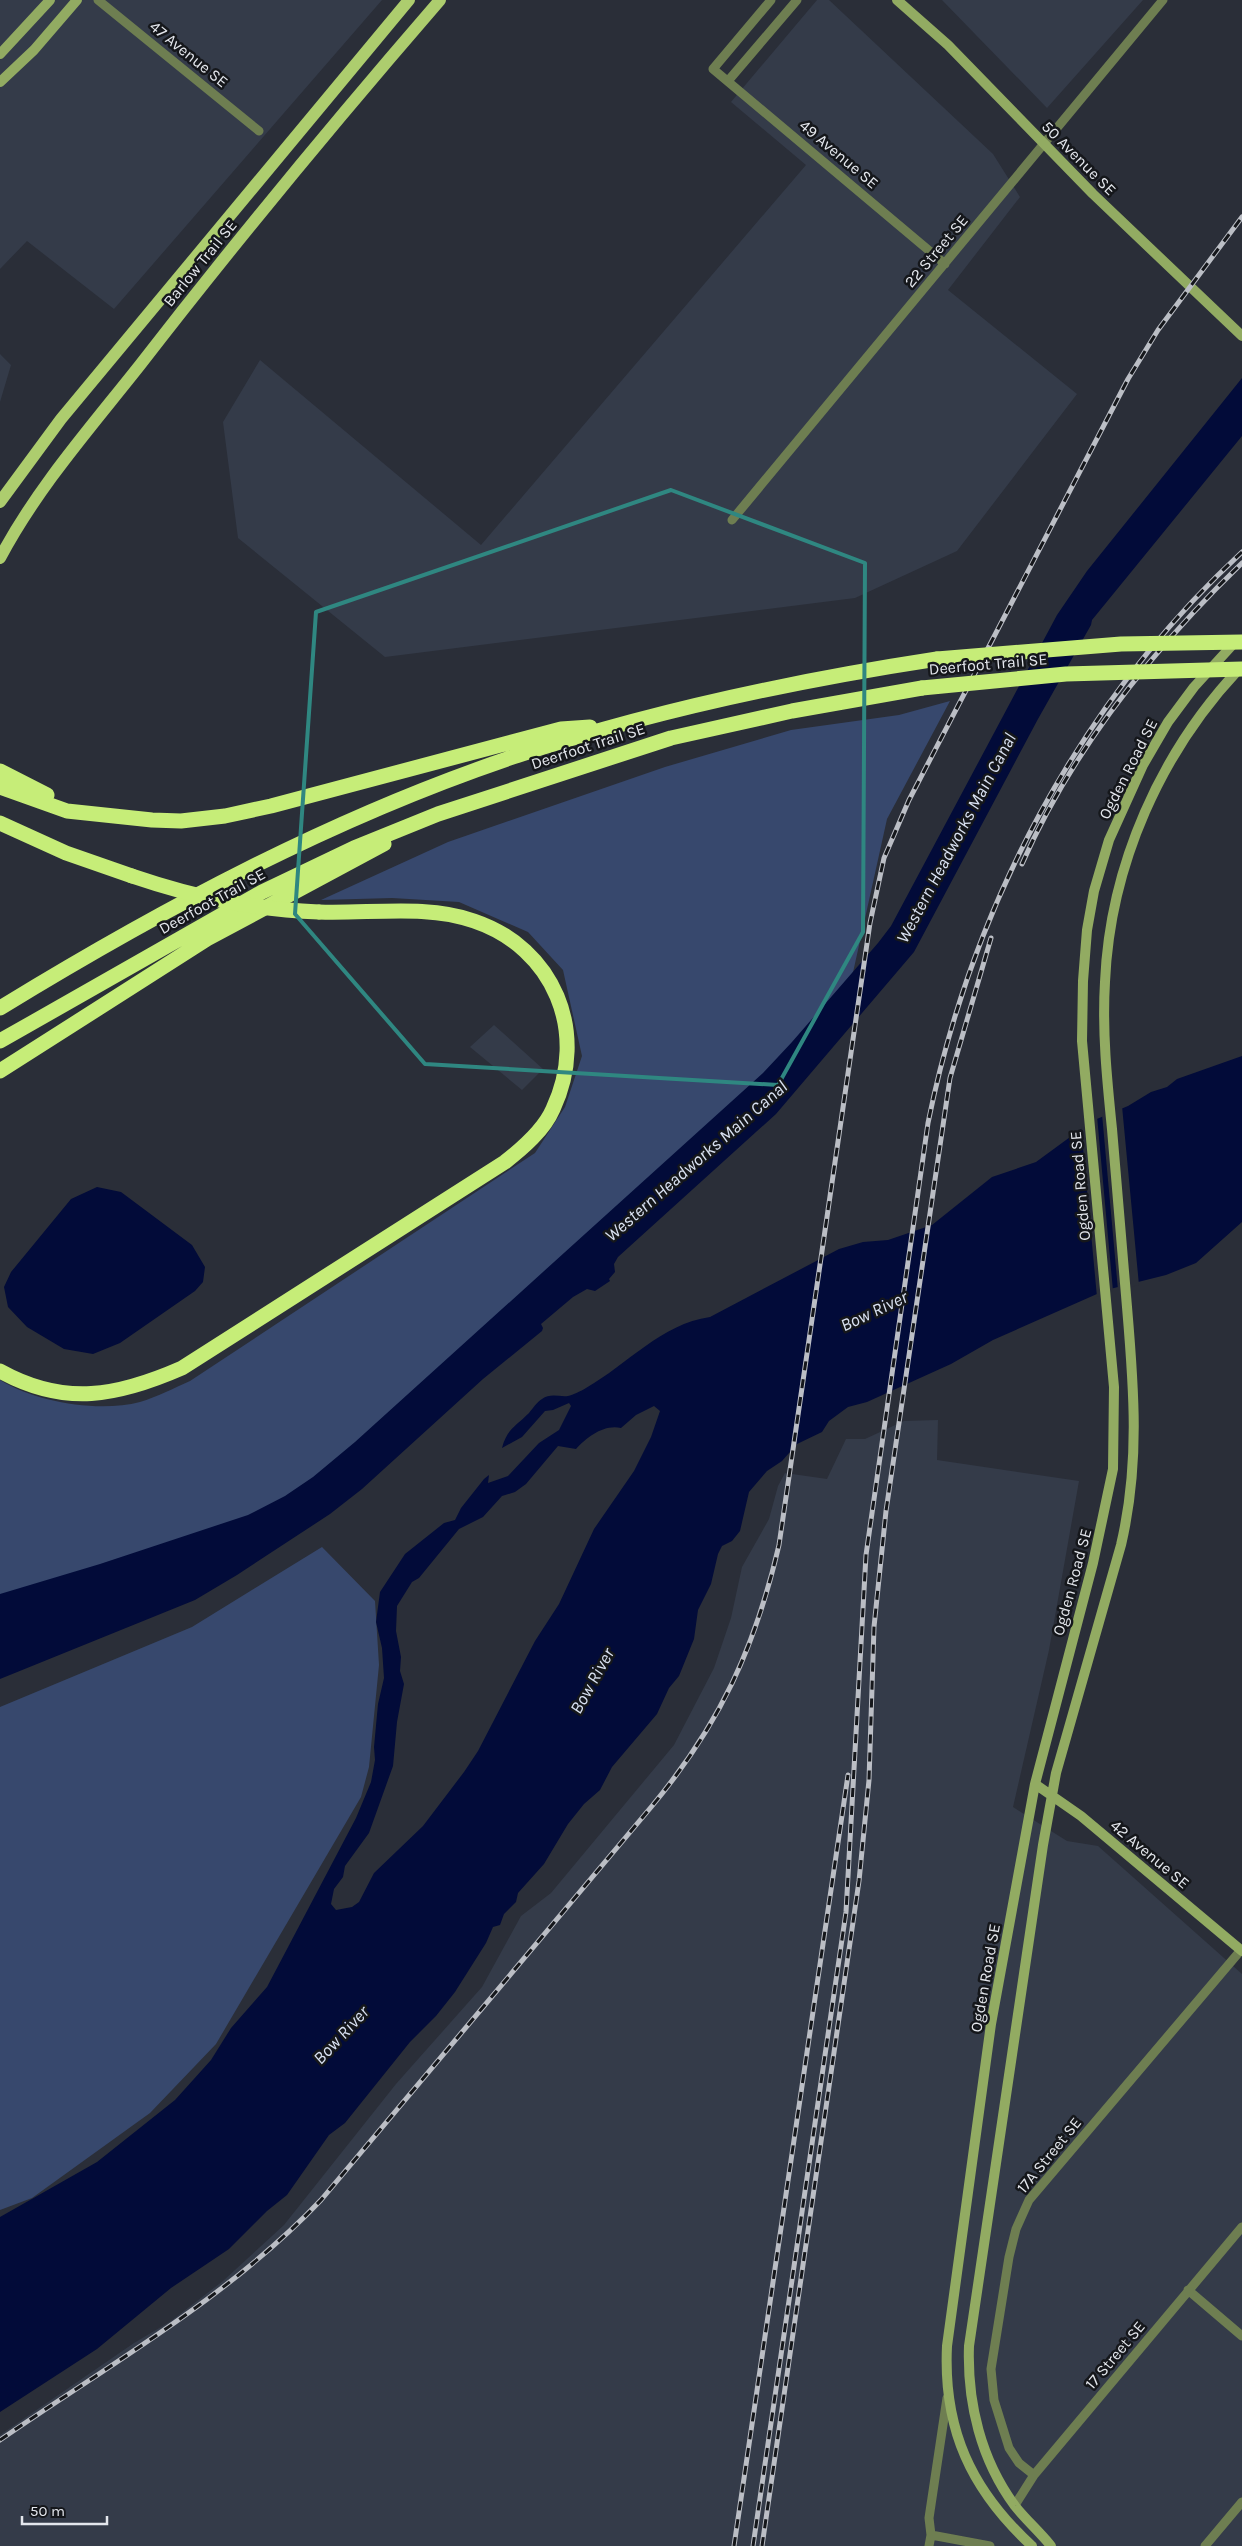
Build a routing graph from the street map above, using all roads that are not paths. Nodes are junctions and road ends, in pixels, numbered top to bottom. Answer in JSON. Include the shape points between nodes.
{"nodes":[{"id":1,"x":50,"y":0,"type":"edge"},
{"id":2,"x":77,"y":0,"type":"edge"},
{"id":3,"x":98,"y":0,"type":"edge"},
{"id":4,"x":409,"y":0,"type":"edge"},
{"id":5,"x":440,"y":0,"type":"edge"},
{"id":6,"x":771,"y":0,"type":"edge"},
{"id":7,"x":797,"y":0,"type":"edge"},
{"id":8,"x":897,"y":0,"type":"edge"},
{"id":9,"x":1163,"y":0,"type":"edge"},
{"id":10,"x":0,"y":54,"type":"edge"},
{"id":11,"x":2,"y":77,"type":"edge"},
{"id":12,"x":728,"y":81,"type":"junction"},
{"id":13,"x":260,"y":131,"type":"dead end"},
{"id":14,"x":1043,"y":144,"type":"junction"},
{"id":15,"x":945,"y":264,"type":"junction"},
{"id":16,"x":1242,"y":336,"type":"edge"},
{"id":17,"x":0,"y":502,"type":"edge"},
{"id":18,"x":732,"y":520,"type":"dead end"},
{"id":19,"x":0,"y":558,"type":"edge"},
{"id":20,"x":1242,"y":636,"type":"edge"},
{"id":21,"x":1242,"y":642,"type":"edge"},
{"id":22,"x":1242,"y":668,"type":"edge"},
{"id":23,"x":624,"y":724,"type":"junction"},
{"id":24,"x":0,"y":771,"type":"edge"},
{"id":25,"x":0,"y":787,"type":"edge"},
{"id":26,"x":95,"y":812,"type":"junction"},
{"id":27,"x":438,"y":814,"type":"junction"},
{"id":28,"x":0,"y":823,"type":"edge"},
{"id":29,"x":0,"y":1008,"type":"edge"},
{"id":30,"x":0,"y":1041,"type":"edge"},
{"id":31,"x":0,"y":1071,"type":"edge"},
{"id":32,"x":0,"y":1371,"type":"edge"},
{"id":33,"x":1035,"y":1784,"type":"junction"},
{"id":34,"x":1052,"y":1796,"type":"junction"},
{"id":35,"x":1241,"y":1951,"type":"edge"},
{"id":36,"x":1242,"y":2227,"type":"edge"},
{"id":37,"x":1188,"y":2290,"type":"junction"},
{"id":38,"x":1242,"y":2336,"type":"edge"},
{"id":39,"x":948,"y":2397,"type":"junction"},
{"id":40,"x":1034,"y":2474,"type":"junction"},
{"id":41,"x":1242,"y":2502,"type":"edge"},
{"id":42,"x":1015,"y":2505,"type":"junction"},
{"id":43,"x":931,"y":2534,"type":"junction"},
{"id":44,"x":930,"y":2546,"type":"edge"},
{"id":45,"x":990,"y":2546,"type":"edge"},
{"id":46,"x":1032,"y":2546,"type":"edge"},
{"id":47,"x":1051,"y":2546,"type":"edge"},
{"id":48,"x":1204,"y":2546,"type":"edge"}],
"edges":[{"from":1,"to":10,"type":"street"},
{"from":2,"to":11,"type":"street","via":[[34,50]]},
{"from":3,"to":13,"type":"street","name":"47 Avenue SE"},
{"from":4,"to":17,"type":"main road","name":"Barlow Trail SE","via":[[61,419]]},
{"from":5,"to":19,"type":"main road","name":"Barlow Trail SE","via":[[149,353],[48,482]]},
{"from":6,"to":12,"type":"street","name":"49 Avenue SE","via":[[713,69]]},
{"from":7,"to":12,"type":"street"},
{"from":8,"to":14,"type":"street","name":"50 Avenue SE","via":[[948,45]]},
{"from":9,"to":14,"type":"street","name":"22 Street SE"},
{"from":12,"to":15,"type":"street","name":"49 Avenue SE"},
{"from":14,"to":15,"type":"street","name":"22 Street SE"},
{"from":14,"to":16,"type":"street","name":"50 Avenue SE"},
{"from":15,"to":18,"type":"street","name":"22 Street SE"},
{"from":20,"to":33,"type":"street","name":"Ogden Road SE","via":[[1194,687],[1168,722],[1143,765],[1109,840],[1094,890],[1083,972],[1082,1041],[1114,1387],[1112,1469],[1094,1563]]},
{"from":21,"to":23,"type":"highway","name":"Deerfoot Trail SE","bridge":true,"via":[[1121,644],[937,659],[741,693]]},
{"from":22,"to":27,"type":"highway","name":"Deerfoot Trail SE","bridge":true,"via":[[1056,675],[922,688],[782,713],[670,738]]},
{"from":22,"to":34,"type":"street","name":"Ogden Road SE","via":[[1197,720],[1154,792],[1130,851],[1111,927],[1105,980],[1105,1067],[1134,1390],[1134,1458],[1128,1516],[1121,1546]]},
{"from":23,"to":26,"type":"highway","via":[[561,729],[225,816],[181,821]]},
{"from":23,"to":29,"type":"highway","name":"Deerfoot Trail SE","via":[[510,758],[446,782],[250,866]]},
{"from":24,"to":26,"type":"highway","via":[[31,788]]},
{"from":25,"to":26,"type":"highway","via":[[67,811]]},
{"from":27,"to":30,"type":"highway","name":"Deerfoot Trail SE","via":[[346,851],[262,892]]},
{"from":27,"to":31,"type":"highway","via":[[329,876],[207,939]]},
{"from":28,"to":32,"type":"highway","bridge":true,"via":[[66,853],[182,893],[221,902],[319,912],[442,913],[487,925],[516,941],[536,960],[550,979],[568,1034],[564,1076],[553,1111],[519,1152],[182,1368],[136,1387],[115,1393],[91,1394],[33,1386]]},
{"from":33,"to":34,"type":"street","name":"42 Avenue SE"},
{"from":33,"to":39,"type":"street","name":"Ogden Road SE","via":[[991,2024],[948,2346]]},
{"from":34,"to":35,"type":"street","name":"42 Avenue SE","via":[[1081,1816]]},
{"from":34,"to":42,"type":"street","name":"Ogden Road SE","via":[[970,2346],[972,2406],[995,2473]]},
{"from":35,"to":40,"type":"street","name":"17A Street SE","via":[[1029,2200],[1016,2229],[991,2368],[994,2400],[1008,2448],[1019,2463]]},
{"from":36,"to":37,"type":"street","name":"17 Street SE"},
{"from":37,"to":38,"type":"street"},
{"from":37,"to":40,"type":"street","name":"17 Street SE"},
{"from":39,"to":43,"type":"street","via":[[929,2518]]},
{"from":39,"to":46,"type":"street","name":"Ogden Road SE","via":[[969,2466],[1010,2526]]},
{"from":40,"to":42,"type":"street","name":"17 Street SE"},
{"from":41,"to":48,"type":"street"},
{"from":42,"to":47,"type":"street","name":"Ogden Road SE"},
{"from":43,"to":44,"type":"street"},
{"from":43,"to":45,"type":"street"}]}
